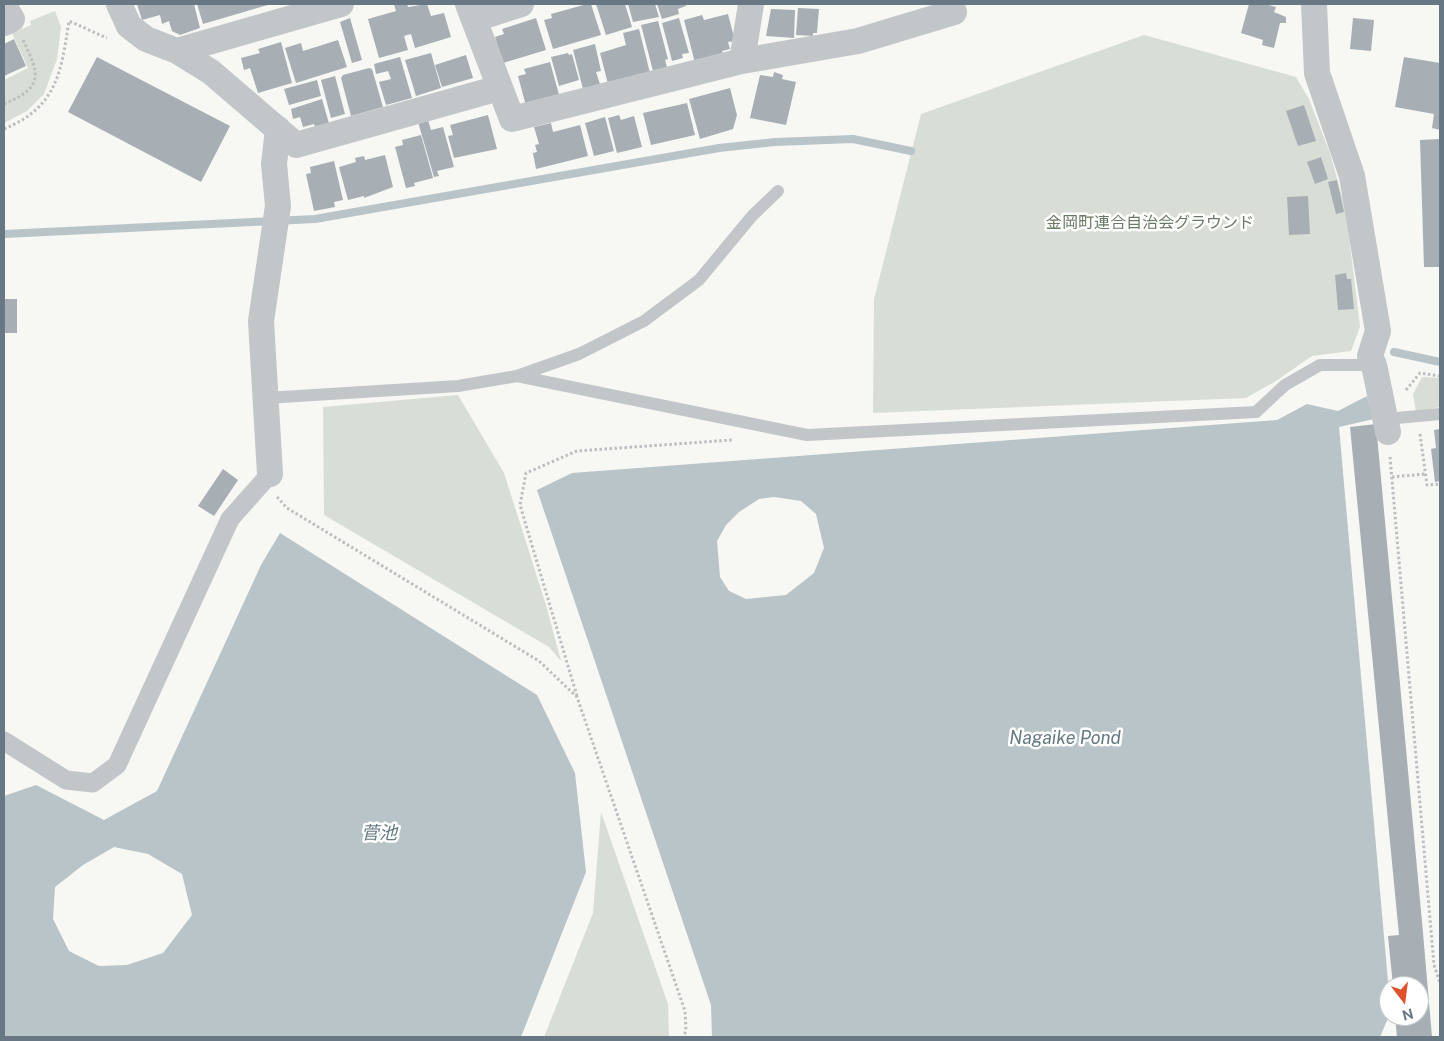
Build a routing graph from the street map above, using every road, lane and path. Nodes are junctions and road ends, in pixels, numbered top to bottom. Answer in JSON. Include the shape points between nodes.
{"nodes":[{"id":1,"x":341,"y":4,"type":"edge"},
{"id":2,"x":521,"y":4,"type":"edge"},
{"id":3,"x":751,"y":4,"type":"edge"},
{"id":4,"x":1314,"y":4,"type":"edge"},
{"id":5,"x":471,"y":11,"type":"edge"},
{"id":6,"x":954,"y":12,"type":"dead end"},
{"id":7,"x":124,"y":15,"type":"edge"},
{"id":8,"x":6,"y":16,"type":"edge"},
{"id":9,"x":177,"y":52,"type":"junction"},
{"id":10,"x":742,"y":60,"type":"junction"},
{"id":11,"x":499,"y":88,"type":"junction"},
{"id":12,"x":4,"y":104,"type":"edge"},
{"id":13,"x":4,"y":129,"type":"edge"},
{"id":14,"x":278,"y":129,"type":"junction"},
{"id":15,"x":778,"y":191,"type":"dead end"},
{"id":16,"x":1374,"y":365,"type":"junction"},
{"id":17,"x":1420,"y":373,"type":"dead end"},
{"id":18,"x":517,"y":376,"type":"junction"},
{"id":19,"x":1440,"y":376,"type":"edge"},
{"id":20,"x":266,"y":398,"type":"junction"},
{"id":21,"x":1440,"y":414,"type":"edge"},
{"id":22,"x":1387,"y":426,"type":"junction"},
{"id":23,"x":1420,"y":435,"type":"dead end"},
{"id":24,"x":740,"y":440,"type":"dead end"},
{"id":25,"x":1425,"y":474,"type":"junction"},
{"id":26,"x":1392,"y":477,"type":"junction"},
{"id":27,"x":266,"y":478,"type":"junction"},
{"id":28,"x":1440,"y":484,"type":"edge"},
{"id":29,"x":577,"y":697,"type":"junction"},
{"id":30,"x":4,"y":741,"type":"edge"},
{"id":31,"x":1440,"y":983,"type":"edge"},
{"id":32,"x":683,"y":1037,"type":"edge"}],
"edges":[{"from":1,"to":9,"type":"street"},
{"from":2,"to":5,"type":"street"},
{"from":3,"to":10,"type":"street"},
{"from":4,"to":16,"type":"street","via":[[1317,73],[1352,176],[1375,312],[1378,331],[1370,356]]},
{"from":5,"to":11,"type":"street"},
{"from":6,"to":10,"type":"street","via":[[858,41]]},
{"from":7,"to":9,"type":"street","via":[[146,39]]},
{"from":7,"to":13,"type":"path","via":[[112,40],[68,21],[62,62],[50,94],[36,110]]},
{"from":8,"to":12,"type":"path","via":[[35,64],[35,83],[25,95]]},
{"from":9,"to":14,"type":"street","via":[[211,72]]},
{"from":10,"to":11,"type":"street","via":[[512,119]]},
{"from":11,"to":14,"type":"street","via":[[296,145]]},
{"from":14,"to":20,"type":"street","via":[[274,164],[278,206],[261,321]]},
{"from":15,"to":18,"type":"lane","via":[[752,216],[699,280],[644,321],[579,354]]},
{"from":16,"to":18,"type":"lane","via":[[1320,365],[1286,385],[1256,412],[807,435]]},
{"from":16,"to":22,"type":"street"},
{"from":17,"to":19,"type":"path"},
{"from":18,"to":20,"type":"lane","via":[[458,386]]},
{"from":20,"to":27,"type":"street"},
{"from":21,"to":22,"type":"lane"},
{"from":22,"to":26,"type":"path"},
{"from":23,"to":25,"type":"path"},
{"from":24,"to":29,"type":"path","via":[[578,451],[526,473],[520,505]]},
{"from":25,"to":26,"type":"path"},
{"from":25,"to":28,"type":"path","via":[[1427,485]]},
{"from":26,"to":31,"type":"path","via":[[1434,965]]},
{"from":27,"to":29,"type":"path","via":[[287,508],[539,661]]},
{"from":27,"to":30,"type":"street","via":[[230,519],[117,765],[93,783],[66,780]]},
{"from":29,"to":32,"type":"path","via":[[685,1011],[686,1032]]}]}
